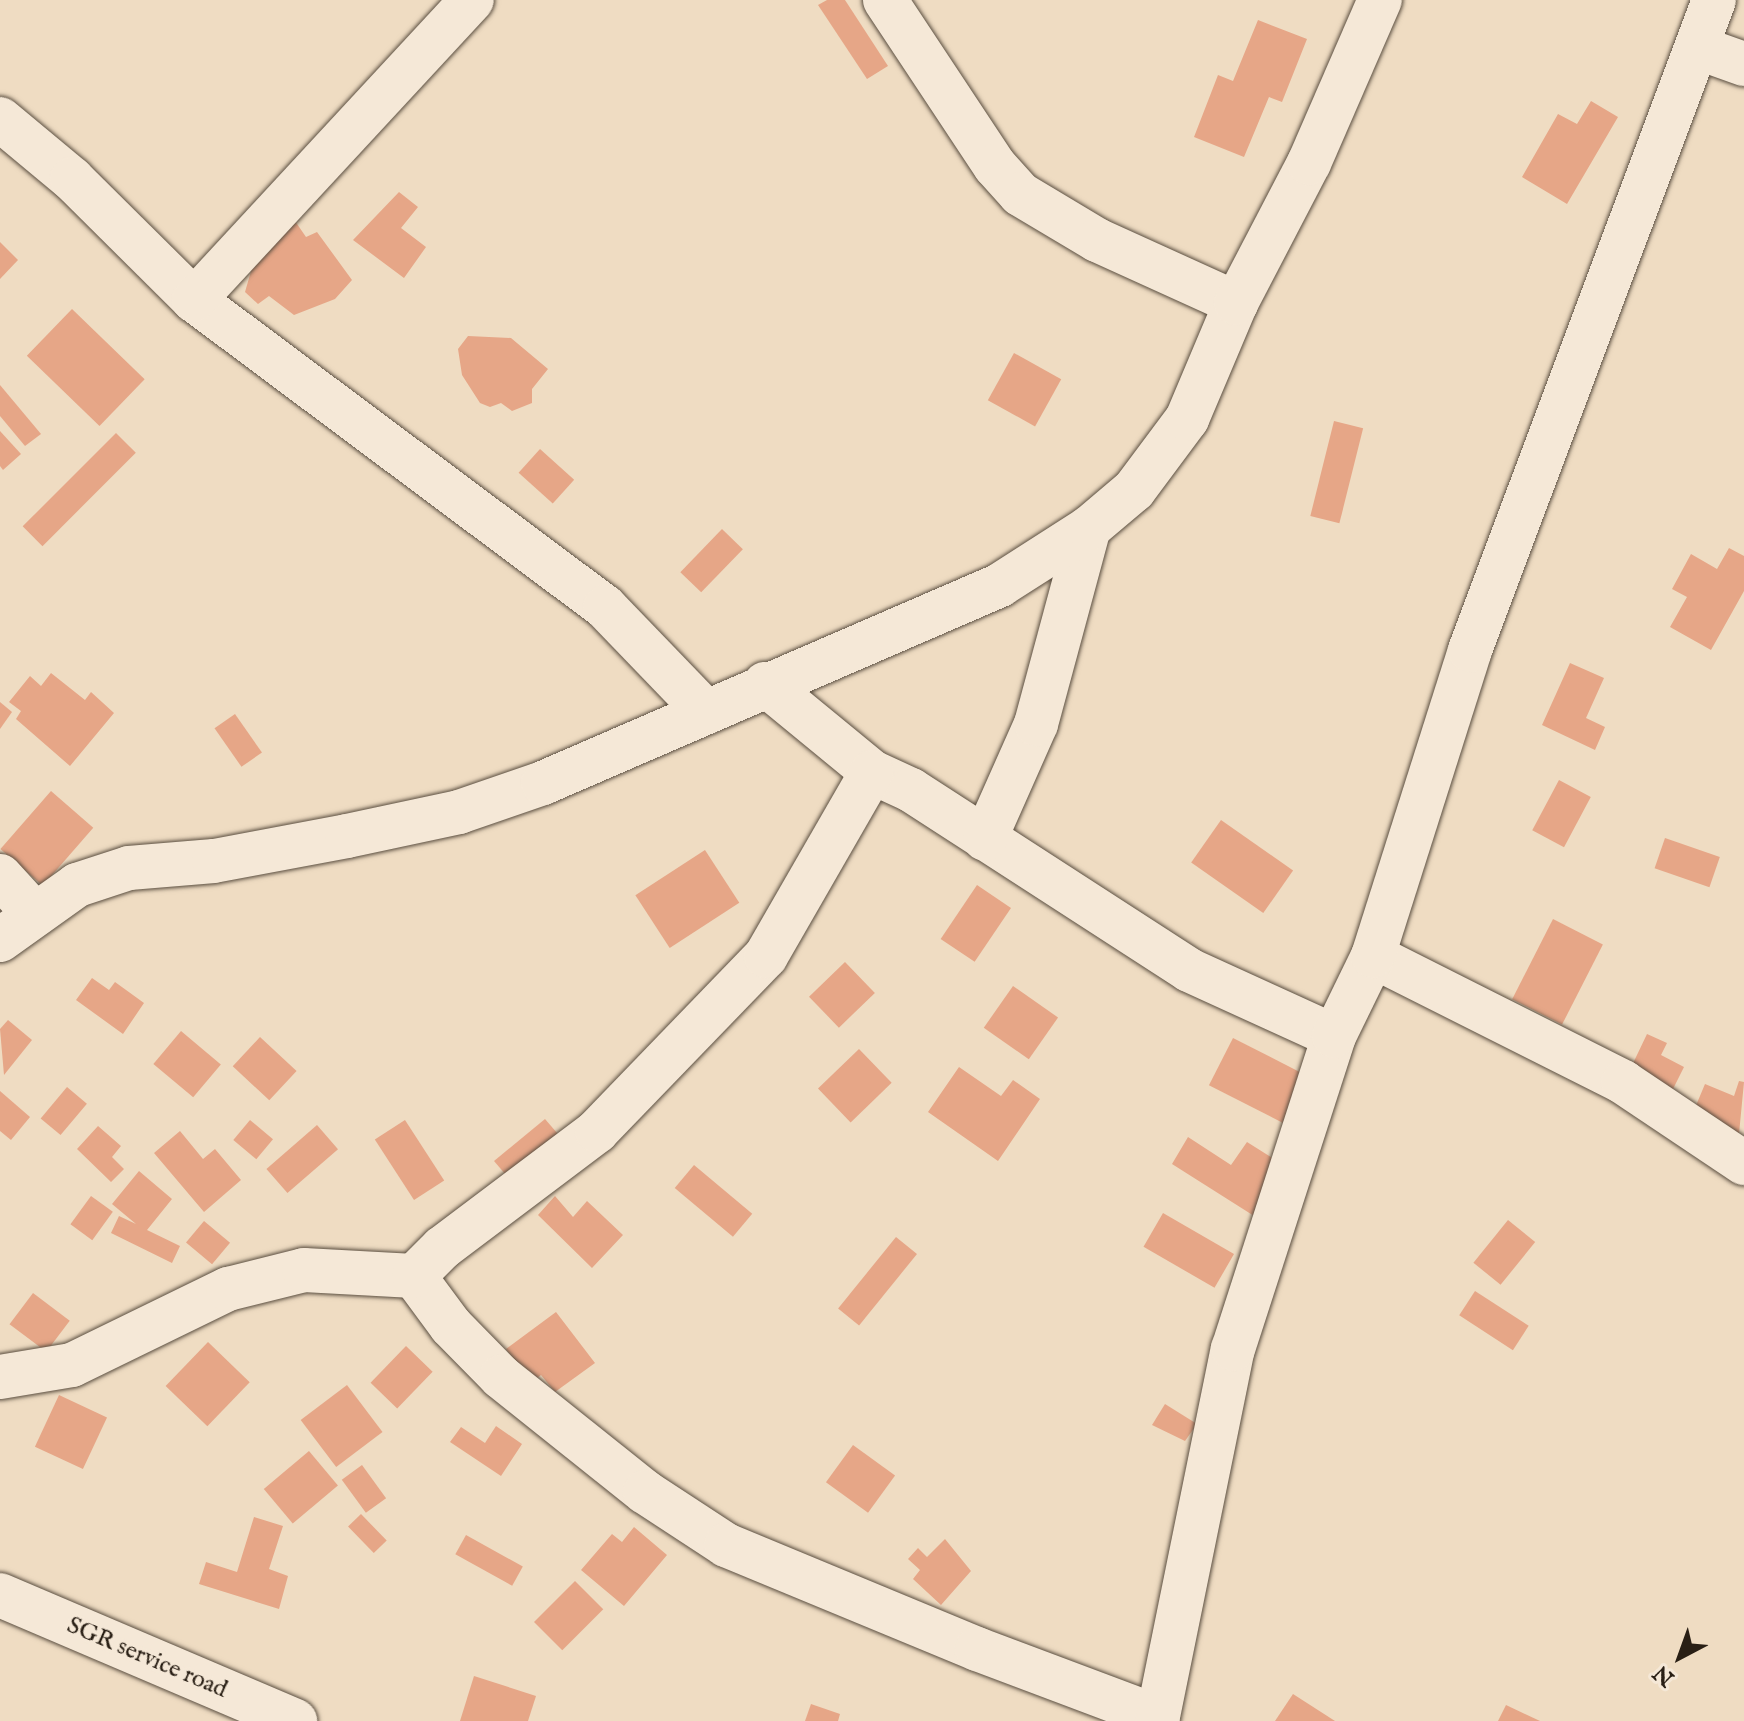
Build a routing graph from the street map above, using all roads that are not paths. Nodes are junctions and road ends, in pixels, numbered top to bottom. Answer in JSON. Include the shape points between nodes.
{"nodes":[{"id":1,"x":472,"y":0,"type":"edge"},
{"id":2,"x":885,"y":0,"type":"edge"},
{"id":3,"x":1380,"y":0,"type":"edge"},
{"id":4,"x":1714,"y":0,"type":"edge"},
{"id":5,"x":1699,"y":48,"type":"junction"},
{"id":6,"x":1744,"y":64,"type":"edge"},
{"id":7,"x":0,"y":119,"type":"edge"},
{"id":8,"x":194,"y":300,"type":"junction"},
{"id":9,"x":1236,"y":303,"type":"junction"},
{"id":10,"x":1089,"y":528,"type":"junction"},
{"id":11,"x":765,"y":684,"type":"junction"},
{"id":12,"x":706,"y":712,"type":"junction"},
{"id":13,"x":872,"y":772,"type":"junction"},
{"id":14,"x":985,"y":839,"type":"junction"},
{"id":15,"x":0,"y":876,"type":"edge"},
{"id":16,"x":35,"y":914,"type":"junction"},
{"id":17,"x":0,"y":940,"type":"edge"},
{"id":18,"x":1373,"y":956,"type":"junction"},
{"id":19,"x":1334,"y":1036,"type":"junction"},
{"id":20,"x":1744,"y":1163,"type":"edge"},
{"id":21,"x":414,"y":1276,"type":"junction"},
{"id":22,"x":0,"y":1377,"type":"edge"},
{"id":23,"x":0,"y":1595,"type":"edge"},
{"id":24,"x":1157,"y":1719,"type":"edge"},
{"id":25,"x":295,"y":1721,"type":"edge"}],
"edges":[{"from":1,"to":8,"type":"street"},
{"from":2,"to":9,"type":"street","via":[[995,166],[1020,194],[1097,240]]},
{"from":3,"to":9,"type":"street","via":[[1309,163]]},
{"from":4,"to":5,"type":"street"},
{"from":5,"to":6,"type":"street"},
{"from":5,"to":18,"type":"street","via":[[1470,650]]},
{"from":7,"to":8,"type":"street","via":[[72,179]]},
{"from":8,"to":12,"type":"street","via":[[605,607]]},
{"from":9,"to":10,"type":"street","via":[[1187,419],[1134,490]]},
{"from":10,"to":11,"type":"street","via":[[1000,585]]},
{"from":10,"to":14,"type":"street","via":[[1036,724]]},
{"from":11,"to":12,"type":"street"},
{"from":11,"to":13,"type":"street"},
{"from":12,"to":16,"type":"street","via":[[543,783],[459,812],[214,861],[129,868],[77,885]]},
{"from":13,"to":14,"type":"street","via":[[911,790]]},
{"from":13,"to":21,"type":"street","via":[[766,956],[597,1131],[442,1248]]},
{"from":14,"to":19,"type":"street","via":[[1189,970]]},
{"from":15,"to":16,"type":"street"},
{"from":16,"to":17,"type":"street"},
{"from":18,"to":19,"type":"street"},
{"from":18,"to":20,"type":"street","via":[[1623,1082]]},
{"from":19,"to":24,"type":"street","via":[[1233,1349]]},
{"from":21,"to":22,"type":"street","via":[[304,1270],[228,1289],[72,1365]]},
{"from":21,"to":24,"type":"street","via":[[451,1326],[501,1377],[645,1492],[726,1545]]},
{"from":23,"to":25,"type":"street","name":"SGR service road"}]}
